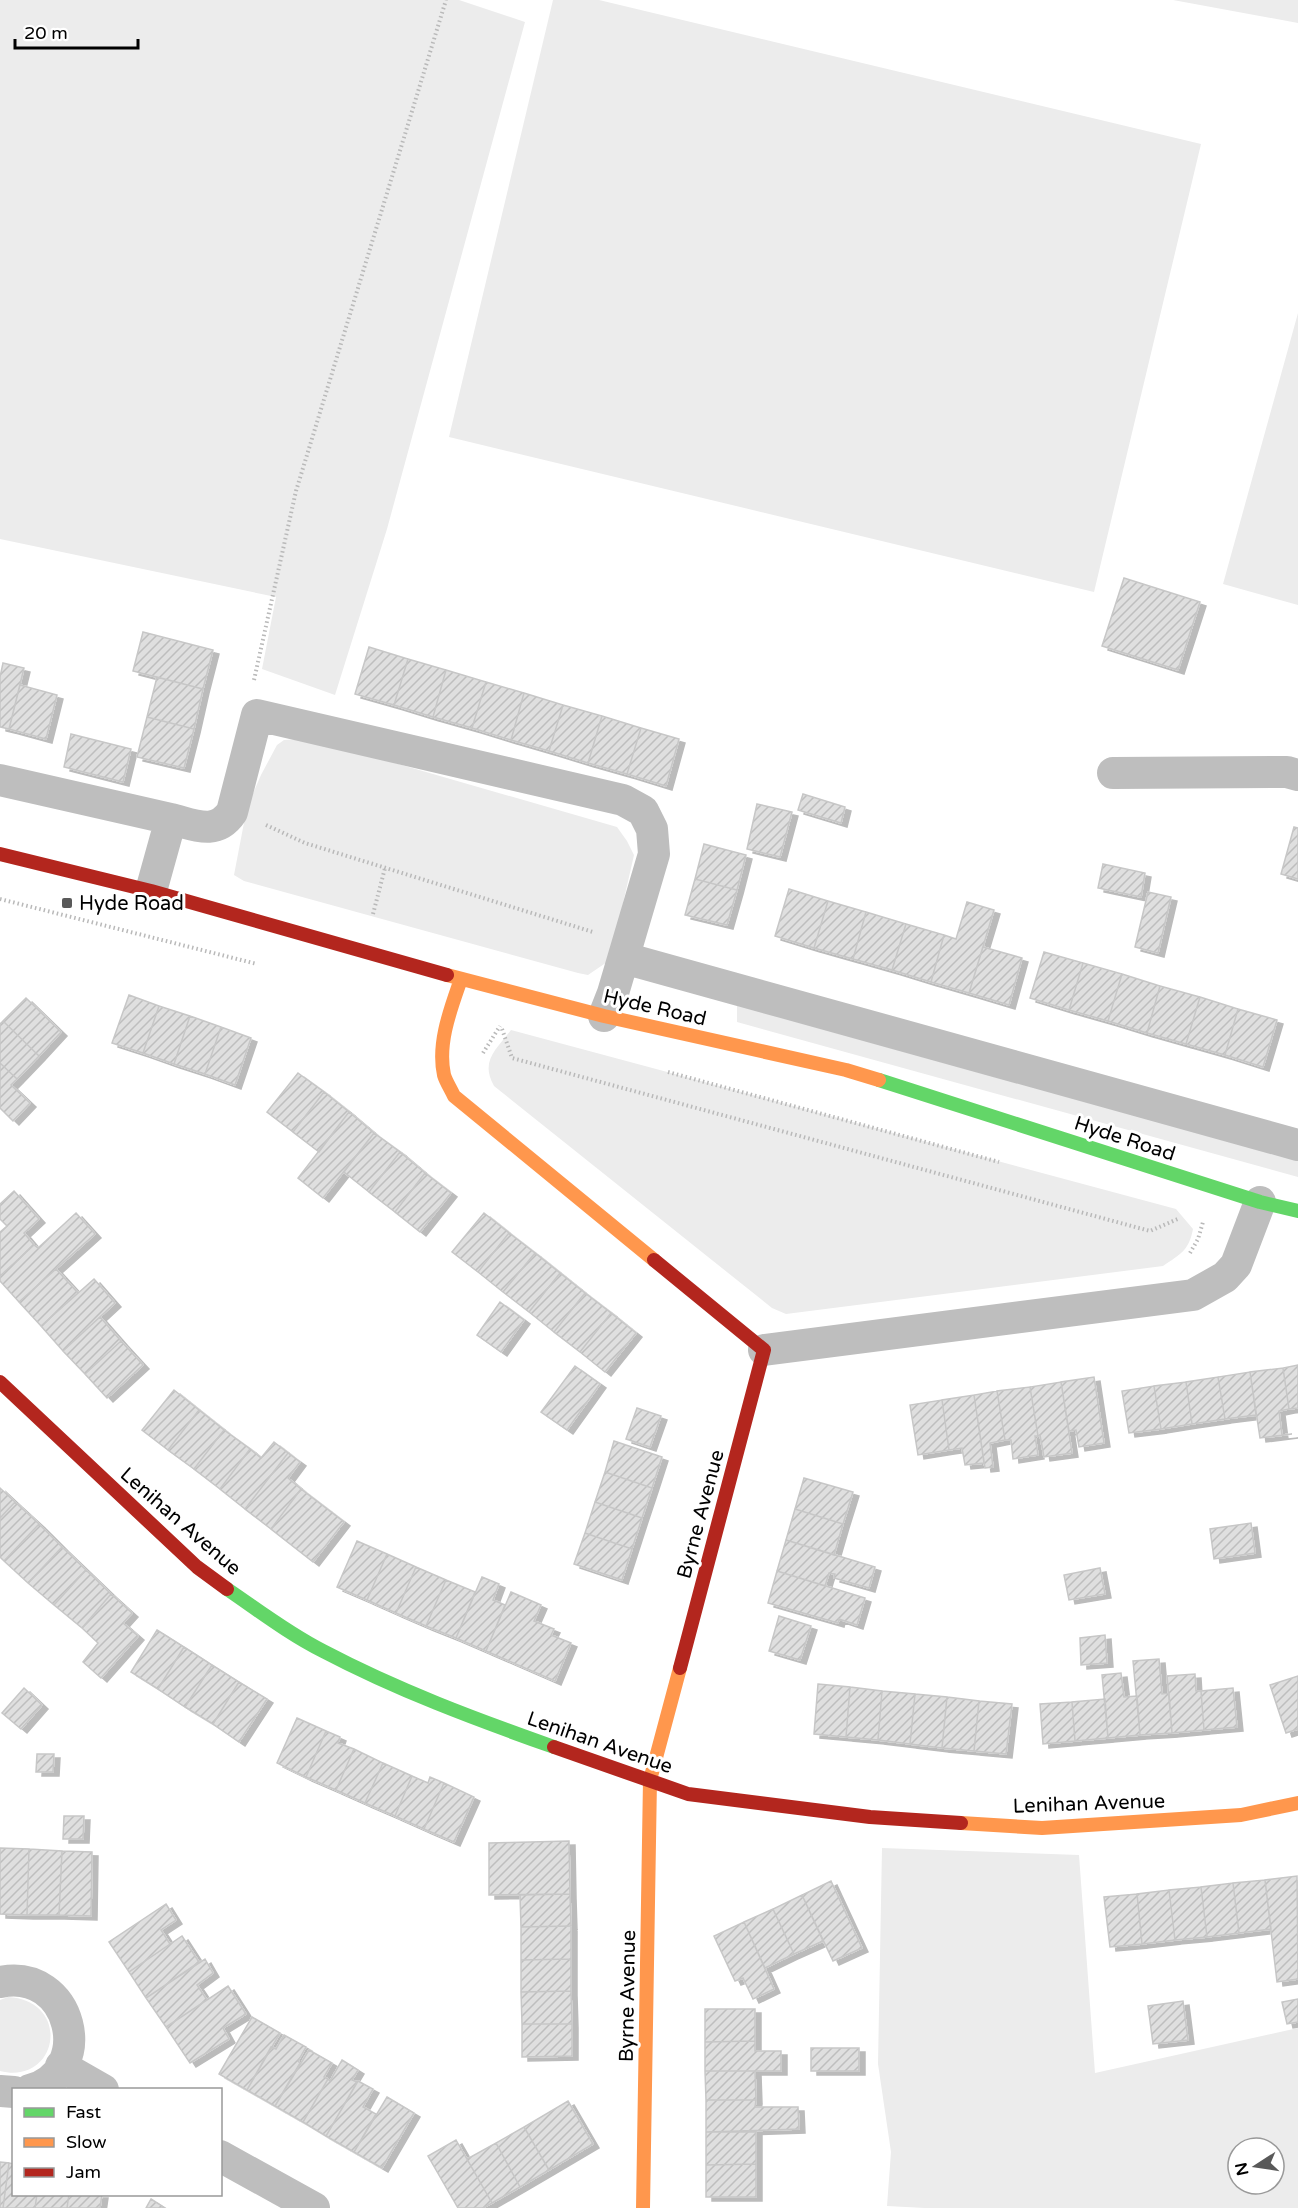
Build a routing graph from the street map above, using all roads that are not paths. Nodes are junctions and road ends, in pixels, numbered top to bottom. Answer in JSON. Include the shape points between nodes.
{"nodes":[{"id":1,"x":1113,"y":773,"type":"dead end"},
{"id":2,"x":1298,"y":775,"type":"edge"},
{"id":3,"x":0,"y":780,"type":"edge"},
{"id":4,"x":171,"y":819,"type":"junction"},
{"id":5,"x":0,"y":854,"type":"edge"},
{"id":6,"x":151,"y":891,"type":"junction"},
{"id":7,"x":626,"y":950,"type":"junction"},
{"id":8,"x":461,"y":979,"type":"junction"},
{"id":9,"x":604,"y":1016,"type":"junction"},
{"id":10,"x":1298,"y":1145,"type":"edge"},
{"id":11,"x":1298,"y":1211,"type":"edge"},
{"id":12,"x":1256,"y":1216,"type":"junction"},
{"id":13,"x":764,"y":1350,"type":"junction"},
{"id":14,"x":0,"y":1383,"type":"edge"},
{"id":15,"x":650,"y":1780,"type":"junction"},
{"id":16,"x":1298,"y":1803,"type":"edge"},
{"id":17,"x":0,"y":1982,"type":"edge"},
{"id":18,"x":61,"y":2066,"type":"junction"},
{"id":19,"x":34,"y":2088,"type":"edge"},
{"id":20,"x":100,"y":2088,"type":"edge"},
{"id":21,"x":222,"y":2157,"type":"edge"},
{"id":22,"x":314,"y":2208,"type":"edge"},
{"id":23,"x":643,"y":2208,"type":"edge"}],
"edges":[{"from":1,"to":2,"type":"street"},
{"from":3,"to":4,"type":"street"},
{"from":4,"to":6,"type":"street"},
{"from":4,"to":7,"type":"street","via":[[208,828],[225,822],[232,812],[257,715],[623,800],[643,811],[652,829],[654,854]]},
{"from":5,"to":6,"type":"street","name":"Hyde Road"},
{"from":6,"to":8,"type":"street","name":"Hyde Road"},
{"from":7,"to":9,"type":"street"},
{"from":7,"to":10,"type":"street"},
{"from":8,"to":9,"type":"street","name":"Hyde Road"},
{"from":8,"to":13,"type":"street","via":[[441,1053],[445,1077],[454,1096]]},
{"from":9,"to":12,"type":"street","name":"Hyde Road","via":[[846,1070]]},
{"from":11,"to":12,"type":"street","name":"Hyde Road"},
{"from":12,"to":13,"type":"street","via":[[1236,1265],[1225,1277],[1193,1295]]},
{"from":13,"to":15,"type":"street","name":"Byrne Avenue"},
{"from":14,"to":15,"type":"street","name":"Lenihan Avenue","via":[[197,1567],[321,1650],[480,1721]]},
{"from":15,"to":16,"type":"street","name":"Lenihan Avenue","via":[[688,1794],[870,1817],[1042,1828],[1241,1815]]},
{"from":15,"to":23,"type":"street","name":"Byrne Avenue"},
{"from":17,"to":18,"type":"street","via":[[27,1982],[57,2000],[70,2033]]},
{"from":18,"to":19,"type":"street","via":[[50,2080]]},
{"from":18,"to":20,"type":"street"},
{"from":21,"to":22,"type":"street"}]}
